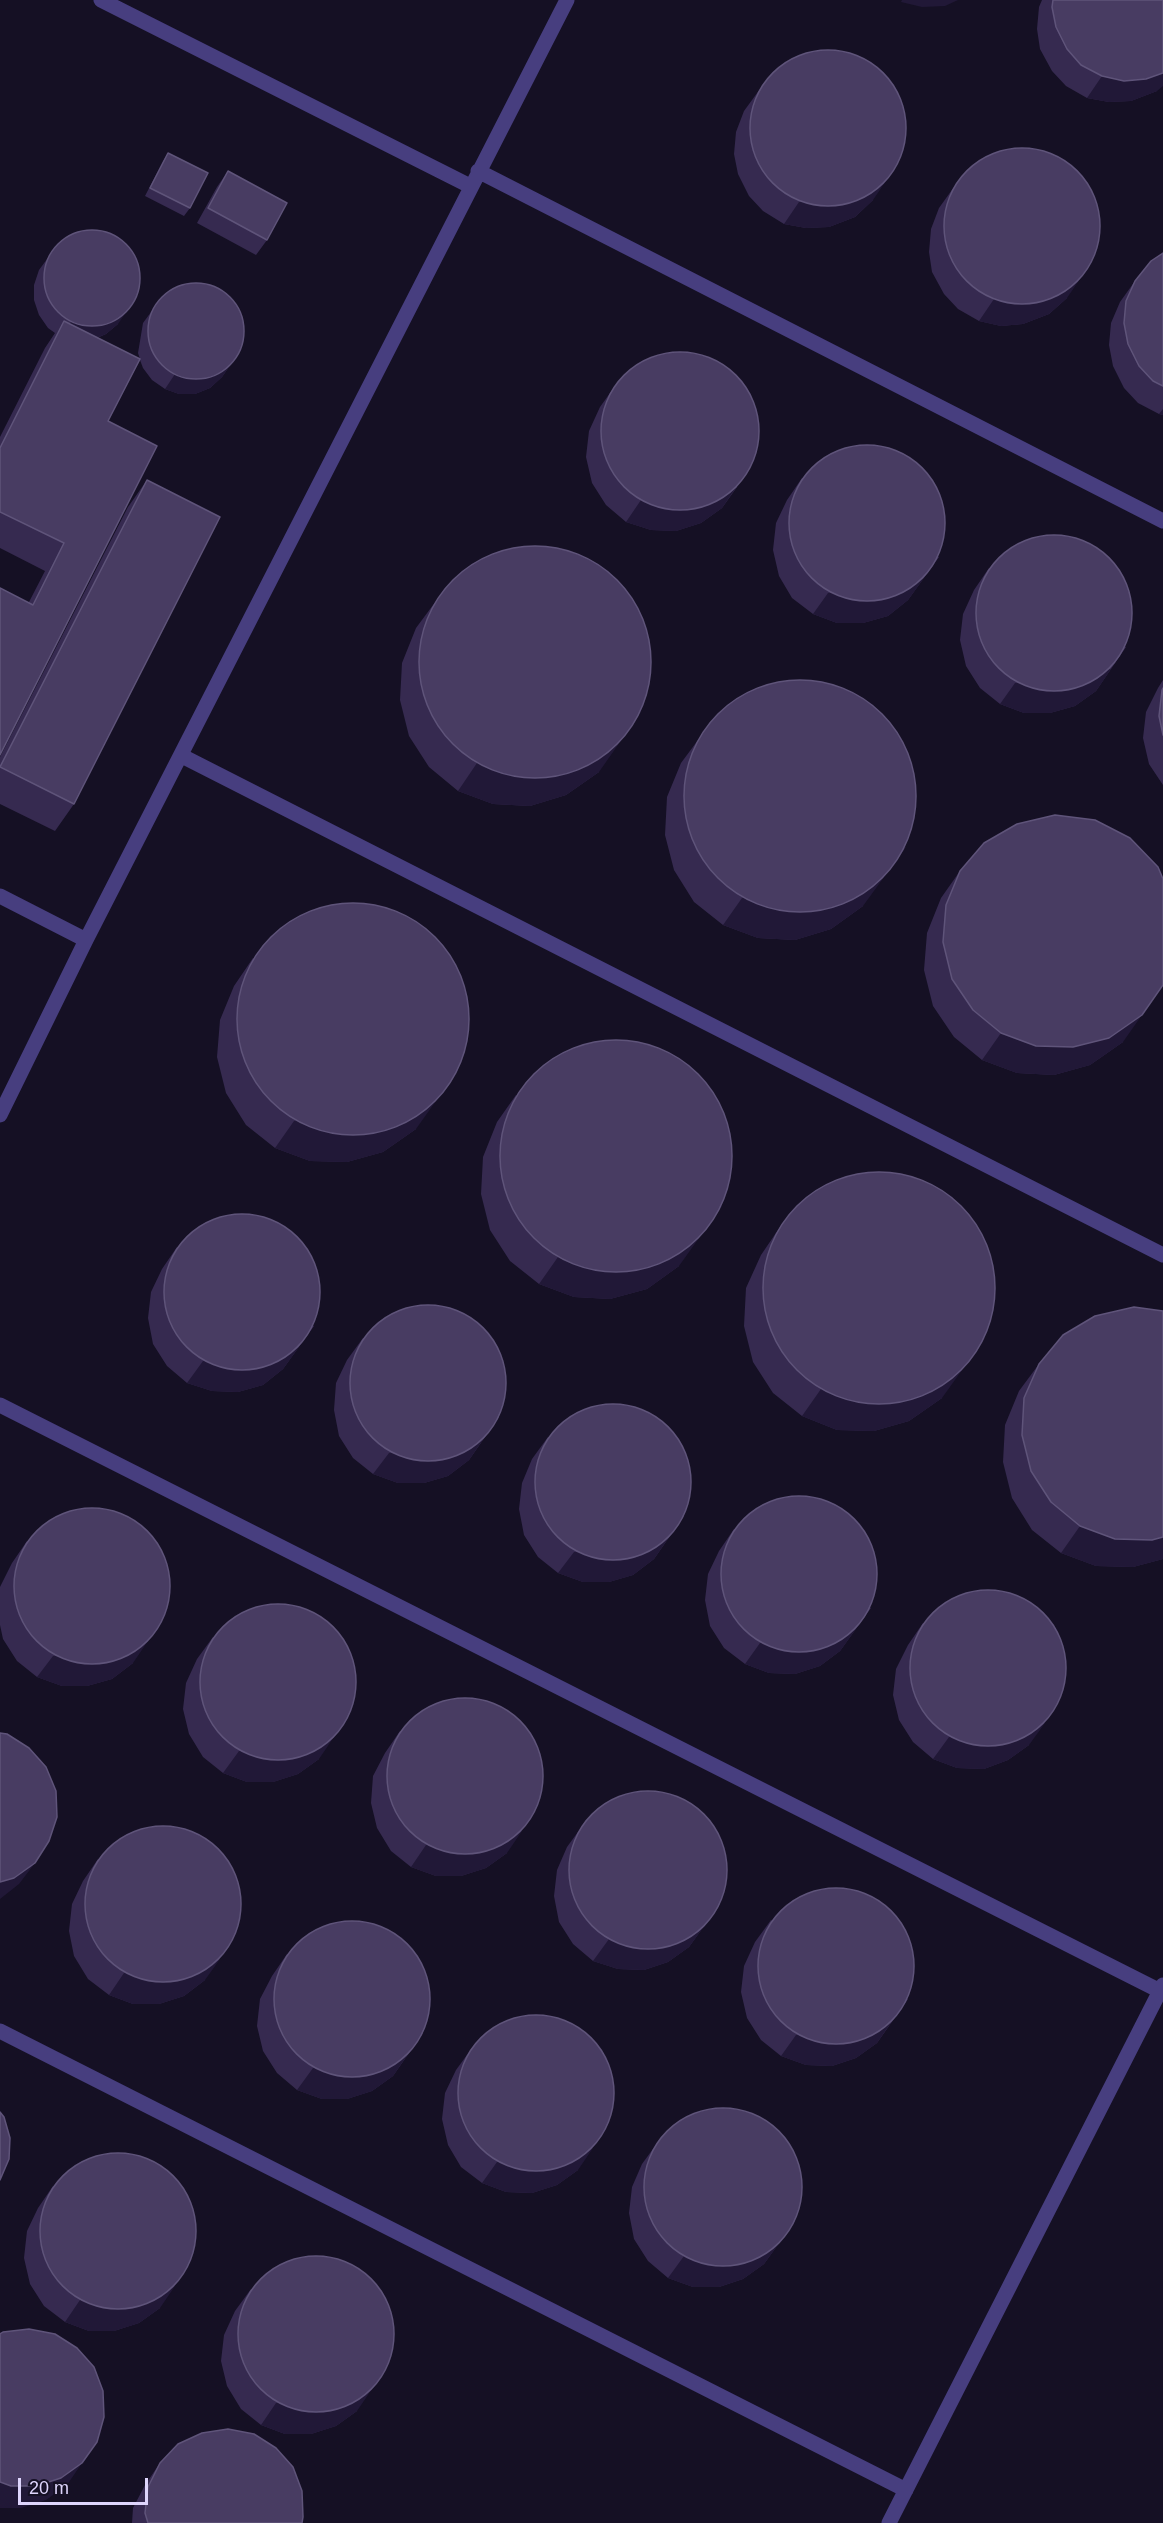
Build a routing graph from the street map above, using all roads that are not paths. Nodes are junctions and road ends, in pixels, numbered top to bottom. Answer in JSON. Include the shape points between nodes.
{"nodes":[{"id":1,"x":101,"y":0,"type":"edge"},
{"id":2,"x":567,"y":0,"type":"edge"},
{"id":3,"x":478,"y":171,"type":"junction"},
{"id":4,"x":470,"y":186,"type":"junction"},
{"id":5,"x":1163,"y":521,"type":"edge"},
{"id":6,"x":182,"y":756,"type":"junction"},
{"id":7,"x":0,"y":896,"type":"edge"},
{"id":8,"x":86,"y":940,"type":"junction"},
{"id":9,"x":0,"y":1115,"type":"edge"},
{"id":10,"x":1163,"y":1255,"type":"edge"},
{"id":11,"x":0,"y":1405,"type":"edge"},
{"id":12,"x":1161,"y":1988,"type":"edge"},
{"id":13,"x":0,"y":2031,"type":"edge"},
{"id":14,"x":906,"y":2490,"type":"junction"},
{"id":15,"x":889,"y":2523,"type":"edge"}],
"edges":[{"from":1,"to":4,"type":"lane"},
{"from":2,"to":3,"type":"lane"},
{"from":3,"to":4,"type":"lane"},
{"from":3,"to":5,"type":"lane"},
{"from":4,"to":6,"type":"lane"},
{"from":6,"to":8,"type":"lane"},
{"from":6,"to":10,"type":"lane"},
{"from":7,"to":8,"type":"lane"},
{"from":8,"to":9,"type":"lane"},
{"from":11,"to":12,"type":"lane"},
{"from":12,"to":14,"type":"lane"},
{"from":13,"to":14,"type":"lane"},
{"from":14,"to":15,"type":"lane"}]}
